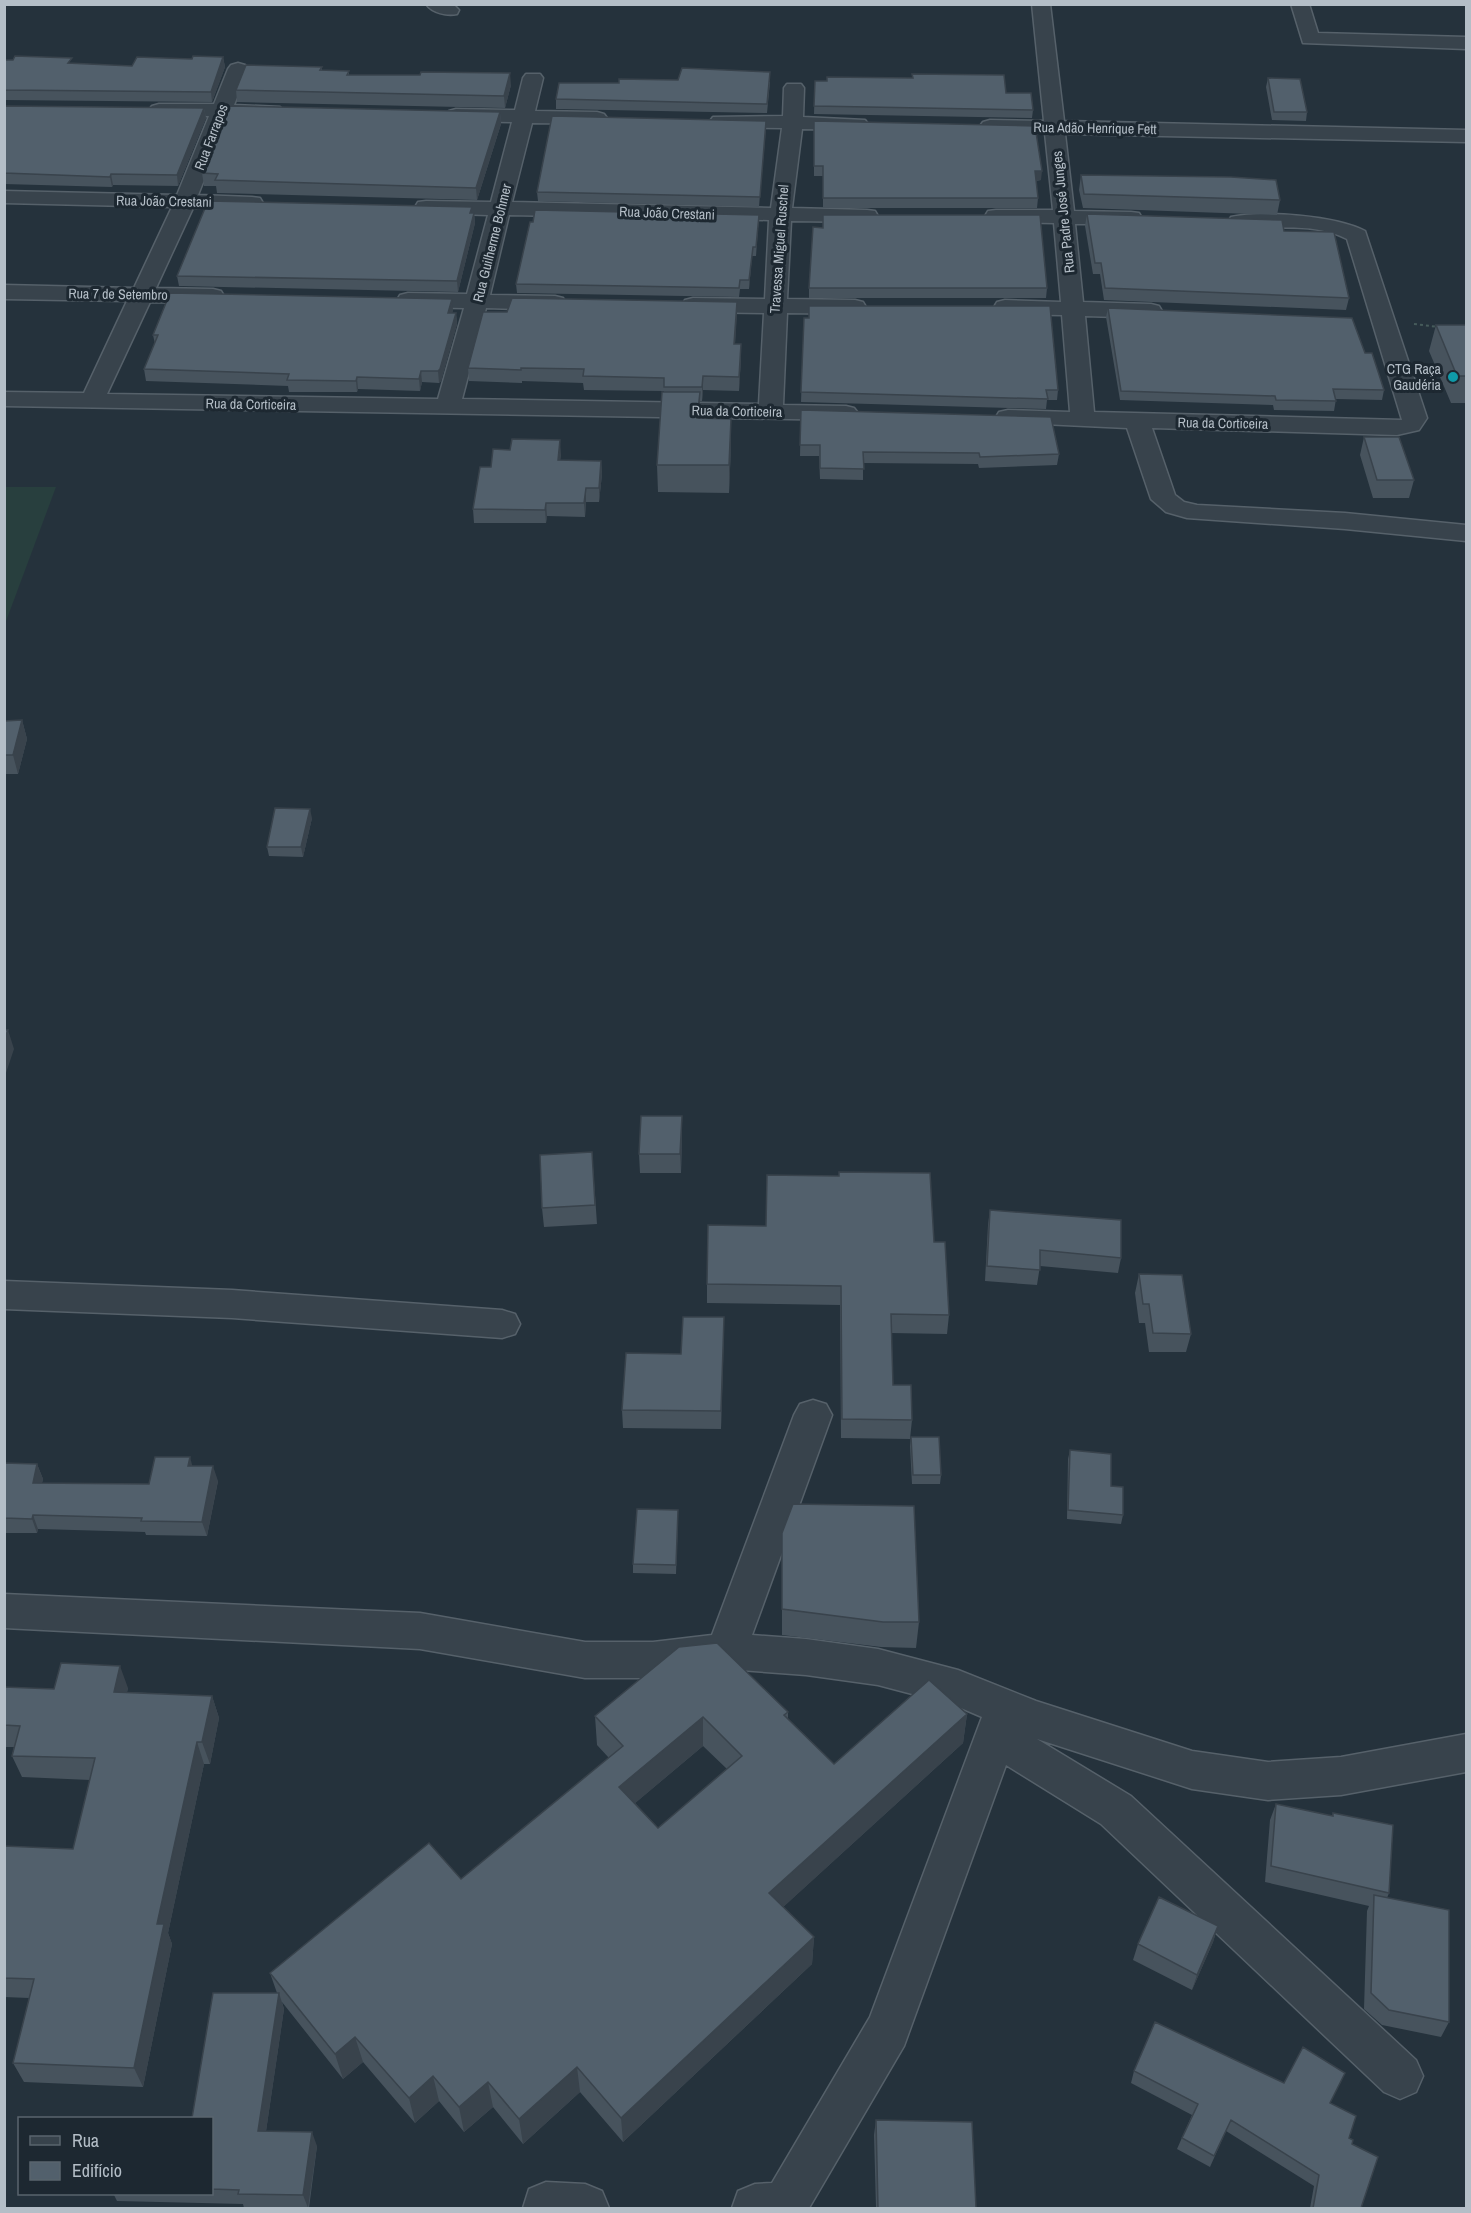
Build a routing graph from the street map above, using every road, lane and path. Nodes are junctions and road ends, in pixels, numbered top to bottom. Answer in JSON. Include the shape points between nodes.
{"nodes":[{"id":1,"x":1041,"y":4,"type":"edge"},
{"id":2,"x":1300,"y":4,"type":"edge"},
{"id":3,"x":1467,"y":43,"type":"edge"},
{"id":4,"x":238,"y":69,"type":"dead end"},
{"id":5,"x":533,"y":78,"type":"dead end"},
{"id":6,"x":794,"y":88,"type":"dead end"},
{"id":7,"x":141,"y":109,"type":"edge"},
{"id":8,"x":221,"y":110,"type":"junction"},
{"id":9,"x":291,"y":112,"type":"edge"},
{"id":10,"x":442,"y":114,"type":"edge"},
{"id":11,"x":524,"y":116,"type":"junction"},
{"id":12,"x":617,"y":118,"type":"edge"},
{"id":13,"x":699,"y":121,"type":"edge"},
{"id":14,"x":793,"y":123,"type":"junction"},
{"id":15,"x":876,"y":124,"type":"edge"},
{"id":16,"x":970,"y":126,"type":"edge"},
{"id":17,"x":1053,"y":127,"type":"junction"},
{"id":18,"x":1467,"y":136,"type":"edge"},
{"id":19,"x":4,"y":197,"type":"edge"},
{"id":20,"x":185,"y":202,"type":"junction"},
{"id":21,"x":267,"y":204,"type":"edge"},
{"id":22,"x":407,"y":206,"type":"edge"},
{"id":23,"x":501,"y":208,"type":"junction"},
{"id":24,"x":780,"y":216,"type":"junction"},
{"id":25,"x":886,"y":216,"type":"edge"},
{"id":26,"x":981,"y":216,"type":"edge"},
{"id":27,"x":1064,"y":216,"type":"junction"},
{"id":28,"x":1157,"y":219,"type":"edge"},
{"id":29,"x":1215,"y":221,"type":"edge"},
{"id":30,"x":4,"y":292,"type":"edge"},
{"id":31,"x":142,"y":295,"type":"junction"},
{"id":32,"x":237,"y":297,"type":"edge"},
{"id":33,"x":381,"y":299,"type":"edge"},
{"id":34,"x":477,"y":301,"type":"junction"},
{"id":35,"x":572,"y":303,"type":"edge"},
{"id":36,"x":667,"y":305,"type":"edge"},
{"id":37,"x":774,"y":307,"type":"junction"},
{"id":38,"x":882,"y":307,"type":"edge"},
{"id":39,"x":989,"y":307,"type":"edge"},
{"id":40,"x":1072,"y":307,"type":"junction"},
{"id":41,"x":1168,"y":311,"type":"edge"},
{"id":42,"x":1360,"y":320,"type":"dead end"},
{"id":43,"x":1384,"y":321,"type":"junction"},
{"id":44,"x":1443,"y":328,"type":"edge"},
{"id":45,"x":4,"y":399,"type":"edge"},
{"id":46,"x":92,"y":401,"type":"junction"},
{"id":47,"x":447,"y":407,"type":"junction"},
{"id":48,"x":771,"y":411,"type":"junction"},
{"id":49,"x":863,"y":414,"type":"edge"},
{"id":50,"x":990,"y":417,"type":"edge"},
{"id":51,"x":1083,"y":419,"type":"junction"},
{"id":52,"x":1137,"y":421,"type":"junction"},
{"id":53,"x":1467,"y":533,"type":"edge"},
{"id":54,"x":4,"y":1295,"type":"edge"},
{"id":55,"x":502,"y":1324,"type":"dead end"},
{"id":56,"x":813,"y":1415,"type":"dead end"},
{"id":57,"x":4,"y":1611,"type":"edge"},
{"id":58,"x":726,"y":1651,"type":"junction"},
{"id":59,"x":1001,"y":1722,"type":"junction"},
{"id":60,"x":1467,"y":1754,"type":"edge"},
{"id":61,"x":1400,"y":2076,"type":"dead end"},
{"id":62,"x":755,"y":2208,"type":"edge"}],
"edges":[{"from":1,"to":17,"type":"street","name":"Rua Padre José Junges"},
{"from":2,"to":3,"type":"street","via":[[1310,39]]},
{"from":4,"to":8,"type":"street","name":"Rua Farrapos"},
{"from":5,"to":11,"type":"street","name":"Rua Guilherme Bohmer"},
{"from":6,"to":14,"type":"street","name":"Travessa Miguel Ruschel"},
{"from":7,"to":8,"type":"street"},
{"from":8,"to":9,"type":"street"},
{"from":8,"to":20,"type":"street","name":"Rua Farrapos"},
{"from":10,"to":11,"type":"street"},
{"from":11,"to":12,"type":"street"},
{"from":11,"to":23,"type":"street","name":"Rua Guilherme Bohmer"},
{"from":13,"to":14,"type":"street"},
{"from":14,"to":15,"type":"street"},
{"from":14,"to":24,"type":"street","name":"Travessa Miguel Ruschel"},
{"from":16,"to":17,"type":"street","name":"Rua Adão Henrique Fett"},
{"from":17,"to":18,"type":"street","name":"Rua Adão Henrique Fett"},
{"from":17,"to":27,"type":"street","name":"Rua Padre José Junges"},
{"from":19,"to":20,"type":"street","name":"Rua João Crestani"},
{"from":20,"to":21,"type":"street","name":"Rua João Crestani"},
{"from":20,"to":31,"type":"street","name":"Rua Farrapos"},
{"from":22,"to":23,"type":"street","name":"Rua João Crestani"},
{"from":23,"to":24,"type":"street","name":"Rua João Crestani"},
{"from":23,"to":34,"type":"street","name":"Rua Guilherme Bohmer"},
{"from":24,"to":25,"type":"street","name":"Rua João Crestani"},
{"from":24,"to":37,"type":"street","name":"Travessa Miguel Ruschel"},
{"from":26,"to":27,"type":"street"},
{"from":27,"to":28,"type":"street"},
{"from":27,"to":40,"type":"street","name":"Rua Padre José Junges"},
{"from":29,"to":43,"type":"street","via":[[1348,229],[1357,236]]},
{"from":30,"to":31,"type":"street","name":"Rua 7 de Setembro"},
{"from":31,"to":32,"type":"street","name":"Rua 7 de Setembro"},
{"from":31,"to":46,"type":"street","name":"Rua Farrapos"},
{"from":33,"to":34,"type":"street"},
{"from":34,"to":35,"type":"street"},
{"from":34,"to":47,"type":"street","name":"Rua Guilherme Bohmer"},
{"from":36,"to":37,"type":"street"},
{"from":37,"to":38,"type":"street"},
{"from":37,"to":48,"type":"street","name":"Travessa Miguel Ruschel"},
{"from":39,"to":40,"type":"street"},
{"from":40,"to":41,"type":"street"},
{"from":40,"to":51,"type":"street","name":"Rua Padre José Junges"},
{"from":42,"to":43,"type":"street"},
{"from":43,"to":44,"type":"path"},
{"from":43,"to":52,"type":"street","name":"Rua da Corticeira","via":[[1415,418],[1410,425],[1397,428]]},
{"from":45,"to":46,"type":"street","name":"Rua da Corticeira"},
{"from":46,"to":47,"type":"street","name":"Rua da Corticeira"},
{"from":47,"to":48,"type":"street","name":"Rua da Corticeira"},
{"from":48,"to":49,"type":"street","name":"Rua da Corticeira"},
{"from":50,"to":51,"type":"street","name":"Rua da Corticeira"},
{"from":51,"to":52,"type":"street","name":"Rua da Corticeira"},
{"from":52,"to":53,"type":"street","via":[[1164,499],[1174,507],[1196,513]]},
{"from":54,"to":55,"type":"street","via":[[232,1304]]},
{"from":56,"to":58,"type":"street"},
{"from":57,"to":58,"type":"street","via":[[420,1631],[585,1660],[653,1660]]},
{"from":58,"to":59,"type":"street","via":[[878,1667],[958,1688]]},
{"from":59,"to":60,"type":"street","via":[[1192,1770],[1268,1780],[1341,1776]]},
{"from":59,"to":61,"type":"street","via":[[1116,1810]]},
{"from":59,"to":62,"type":"street","via":[[888,2030],[785,2205]]}]}
